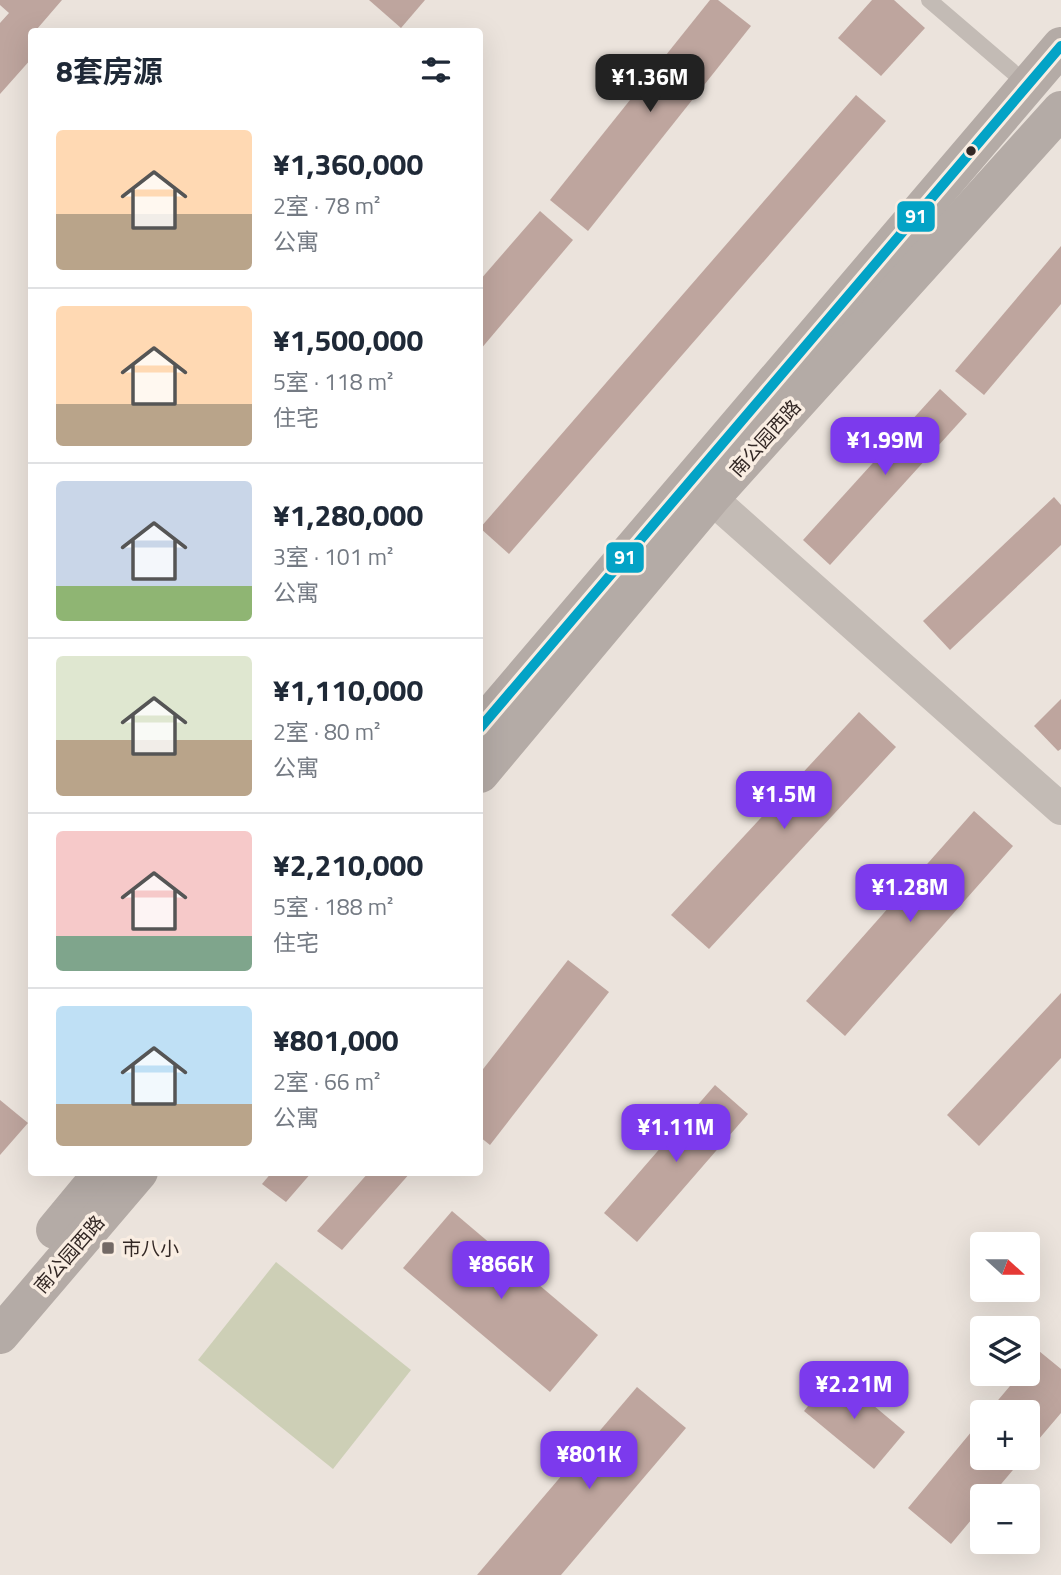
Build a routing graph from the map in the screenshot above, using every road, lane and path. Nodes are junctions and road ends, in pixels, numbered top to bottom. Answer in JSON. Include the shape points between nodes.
{"nodes":[{"id":1,"x":929,"y":0,"type":"edge"},
{"id":2,"x":1061,"y":46,"type":"edge"},
{"id":3,"x":1028,"y":85,"type":"junction"},
{"id":4,"x":1061,"y":110,"type":"edge"},
{"id":5,"x":711,"y":498,"type":"junction"},
{"id":6,"x":483,"y":724,"type":"edge"},
{"id":7,"x":483,"y":770,"type":"edge"},
{"id":8,"x":1061,"y":809,"type":"edge"},
{"id":9,"x":100,"y":1176,"type":"edge"},
{"id":10,"x":136,"y":1176,"type":"edge"},
{"id":11,"x":0,"y":1294,"type":"edge"},
{"id":12,"x":0,"y":1335,"type":"edge"}],
"edges":[{"from":1,"to":3,"type":"lane"},
{"from":2,"to":3,"type":"main road","name":"南公园西路"},
{"from":3,"to":6,"type":"main road","name":"南公园西路"},
{"from":4,"to":5,"type":"main road","name":"南公园西路"},
{"from":5,"to":7,"type":"main road","name":"南公园西路"},
{"from":5,"to":8,"type":"street"},
{"from":9,"to":11,"type":"main road","name":"南公园西路"},
{"from":10,"to":12,"type":"main road","name":"南公园西路"}]}
